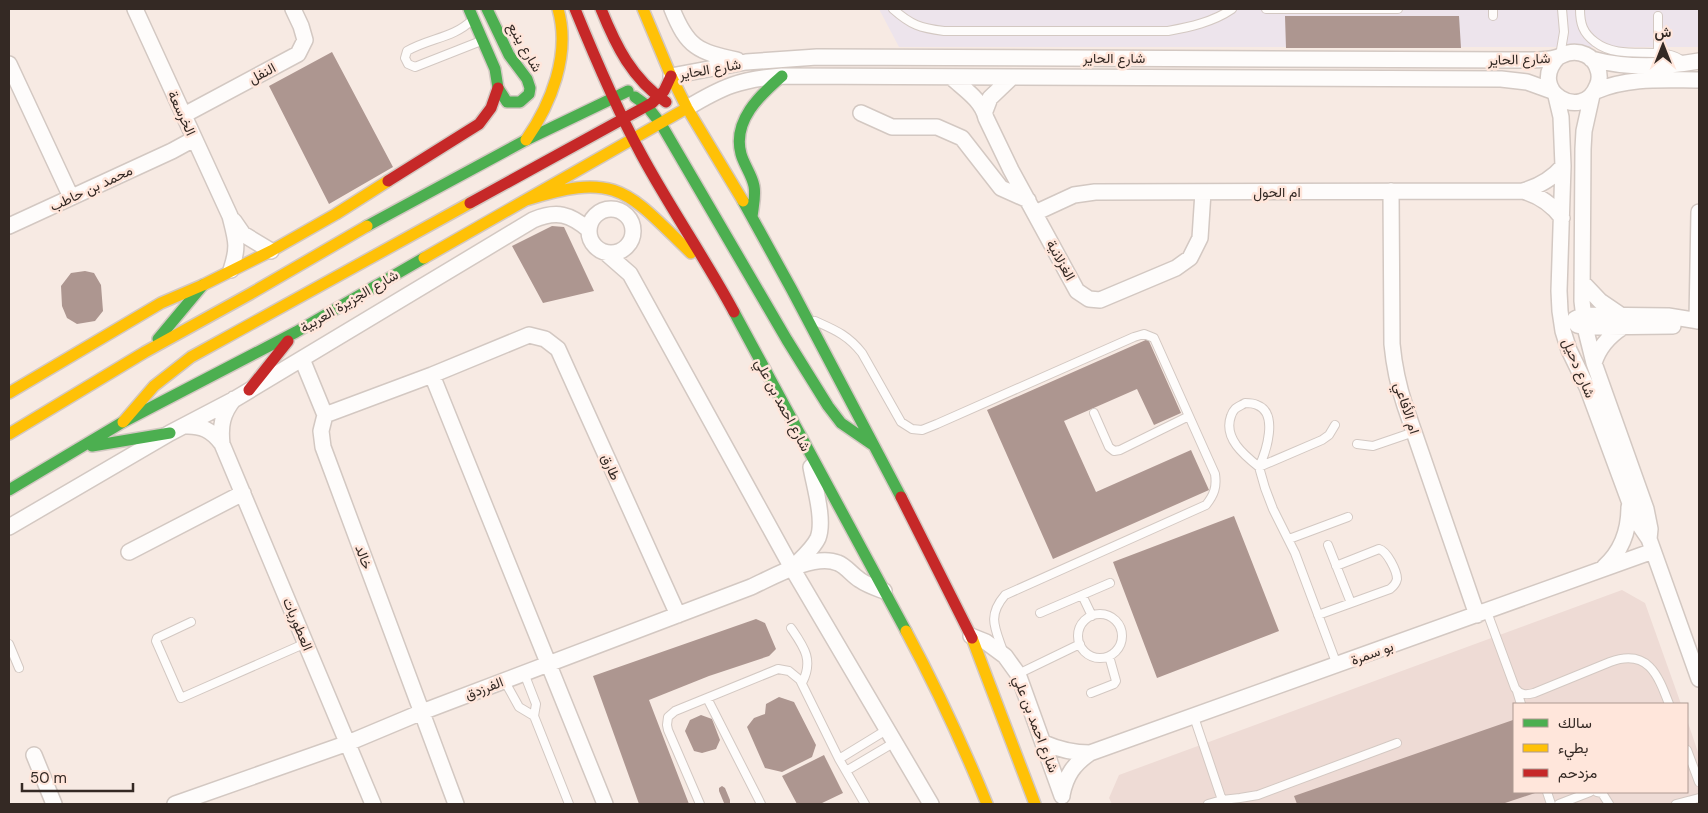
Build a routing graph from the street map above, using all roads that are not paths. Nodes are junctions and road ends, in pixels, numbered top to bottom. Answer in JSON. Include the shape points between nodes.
{"nodes":[{"id":1,"x":135,"y":9,"type":"edge"},
{"id":2,"x":293,"y":9,"type":"edge"},
{"id":3,"x":488,"y":9,"type":"edge"},
{"id":4,"x":558,"y":9,"type":"edge"},
{"id":5,"x":575,"y":9,"type":"edge"},
{"id":6,"x":601,"y":9,"type":"edge"},
{"id":7,"x":643,"y":9,"type":"edge"},
{"id":8,"x":672,"y":9,"type":"edge"},
{"id":9,"x":893,"y":9,"type":"edge"},
{"id":10,"x":1232,"y":9,"type":"edge"},
{"id":11,"x":1266,"y":9,"type":"edge"},
{"id":12,"x":1291,"y":9,"type":"edge"},
{"id":13,"x":1373,"y":9,"type":"edge"},
{"id":14,"x":1398,"y":9,"type":"edge"},
{"id":15,"x":1562,"y":9,"type":"edge"},
{"id":16,"x":1580,"y":9,"type":"edge"},
{"id":17,"x":471,"y":14,"type":"edge"},
{"id":18,"x":1658,"y":16,"type":"dead end"},
{"id":19,"x":1580,"y":22,"type":"junction"},
{"id":20,"x":1563,"y":23,"type":"junction"},
{"id":21,"x":500,"y":33,"type":"junction"},
{"id":22,"x":483,"y":40,"type":"junction"},
{"id":23,"x":1658,"y":54,"type":"junction"},
{"id":24,"x":1559,"y":56,"type":"junction"},
{"id":25,"x":1591,"y":59,"type":"junction"},
{"id":26,"x":746,"y":62,"type":"junction"},
{"id":27,"x":1692,"y":62,"type":"edge"},
{"id":28,"x":9,"y":64,"type":"edge"},
{"id":29,"x":671,"y":76,"type":"junction"},
{"id":30,"x":782,"y":76,"type":"junction"},
{"id":31,"x":951,"y":77,"type":"junction"},
{"id":32,"x":1012,"y":77,"type":"junction"},
{"id":33,"x":1699,"y":80,"type":"edge"},
{"id":34,"x":645,"y":85,"type":"junction"},
{"id":35,"x":498,"y":88,"type":"junction"},
{"id":36,"x":1554,"y":93,"type":"junction"},
{"id":37,"x":1594,"y":93,"type":"junction"},
{"id":38,"x":613,"y":97,"type":"junction"},
{"id":39,"x":658,"y":98,"type":"junction"},
{"id":40,"x":647,"y":105,"type":"junction"},
{"id":41,"x":687,"y":108,"type":"junction"},
{"id":42,"x":985,"y":111,"type":"junction"},
{"id":43,"x":861,"y":113,"type":"dead end"},
{"id":44,"x":184,"y":116,"type":"junction"},
{"id":45,"x":624,"y":118,"type":"junction"},
{"id":46,"x":661,"y":124,"type":"junction"},
{"id":47,"x":194,"y":139,"type":"junction"},
{"id":48,"x":526,"y":140,"type":"junction"},
{"id":49,"x":634,"y":140,"type":"junction"},
{"id":50,"x":1563,"y":166,"type":"junction"},
{"id":51,"x":1392,"y":191,"type":"junction"},
{"id":52,"x":1523,"y":191,"type":"junction"},
{"id":53,"x":1203,"y":192,"type":"junction"},
{"id":54,"x":70,"y":197,"type":"junction"},
{"id":55,"x":526,"y":200,"type":"junction"},
{"id":56,"x":1031,"y":207,"type":"junction"},
{"id":57,"x":1699,"y":212,"type":"edge"},
{"id":58,"x":230,"y":216,"type":"junction"},
{"id":59,"x":385,"y":216,"type":"junction"},
{"id":60,"x":752,"y":217,"type":"junction"},
{"id":61,"x":1562,"y":218,"type":"junction"},
{"id":62,"x":9,"y":226,"type":"edge"},
{"id":63,"x":589,"y":230,"type":"junction"},
{"id":64,"x":298,"y":235,"type":"junction"},
{"id":65,"x":627,"y":247,"type":"junction"},
{"id":66,"x":271,"y":251,"type":"junction"},
{"id":67,"x":606,"y":253,"type":"junction"},
{"id":68,"x":231,"y":270,"type":"junction"},
{"id":69,"x":630,"y":274,"type":"junction"},
{"id":70,"x":713,"y":274,"type":"junction"},
{"id":71,"x":1582,"y":282,"type":"junction"},
{"id":72,"x":203,"y":285,"type":"junction"},
{"id":73,"x":1560,"y":311,"type":"junction"},
{"id":74,"x":806,"y":317,"type":"junction"},
{"id":75,"x":1622,"y":321,"type":"junction"},
{"id":76,"x":1698,"y":321,"type":"edge"},
{"id":77,"x":1579,"y":322,"type":"junction"},
{"id":78,"x":296,"y":332,"type":"junction"},
{"id":79,"x":1565,"y":338,"type":"junction"},
{"id":80,"x":145,"y":352,"type":"junction"},
{"id":81,"x":302,"y":359,"type":"junction"},
{"id":82,"x":1594,"y":363,"type":"junction"},
{"id":83,"x":432,"y":375,"type":"junction"},
{"id":84,"x":11,"y":389,"type":"edge"},
{"id":85,"x":249,"y":390,"type":"junction"},
{"id":86,"x":235,"y":399,"type":"junction"},
{"id":87,"x":1094,"y":413,"type":"dead end"},
{"id":88,"x":325,"y":416,"type":"junction"},
{"id":89,"x":1189,"y":416,"type":"junction"},
{"id":90,"x":123,"y":422,"type":"junction"},
{"id":91,"x":1335,"y":425,"type":"dead end"},
{"id":92,"x":184,"y":426,"type":"junction"},
{"id":93,"x":1414,"y":432,"type":"junction"},
{"id":94,"x":170,"y":433,"type":"junction"},
{"id":95,"x":9,"y":434,"type":"edge"},
{"id":96,"x":222,"y":444,"type":"junction"},
{"id":97,"x":1357,"y":444,"type":"dead end"},
{"id":98,"x":84,"y":447,"type":"junction"},
{"id":99,"x":876,"y":448,"type":"junction"},
{"id":100,"x":808,"y":451,"type":"junction"},
{"id":101,"x":1259,"y":467,"type":"junction"},
{"id":102,"x":9,"y":490,"type":"edge"},
{"id":103,"x":243,"y":494,"type":"junction"},
{"id":104,"x":1629,"y":501,"type":"junction"},
{"id":105,"x":1348,"y":517,"type":"dead end"},
{"id":106,"x":9,"y":527,"type":"edge"},
{"id":107,"x":1289,"y":539,"type":"junction"},
{"id":108,"x":1651,"y":545,"type":"junction"},
{"id":109,"x":1328,"y":546,"type":"dead end"},
{"id":110,"x":129,"y":552,"type":"dead end"},
{"id":111,"x":1336,"y":566,"type":"junction"},
{"id":112,"x":792,"y":568,"type":"junction"},
{"id":113,"x":1602,"y":569,"type":"junction"},
{"id":114,"x":1110,"y":583,"type":"dead end"},
{"id":115,"x":885,"y":592,"type":"junction"},
{"id":116,"x":1082,"y":595,"type":"junction"},
{"id":117,"x":1351,"y":603,"type":"junction"},
{"id":118,"x":1040,"y":613,"type":"dead end"},
{"id":119,"x":1482,"y":613,"type":"junction"},
{"id":120,"x":678,"y":615,"type":"junction"},
{"id":121,"x":1318,"y":615,"type":"junction"},
{"id":122,"x":1092,"y":616,"type":"junction"},
{"id":123,"x":191,"y":622,"type":"dead end"},
{"id":124,"x":791,"y":628,"type":"dead end"},
{"id":125,"x":971,"y":636,"type":"junction"},
{"id":126,"x":306,"y":642,"type":"junction"},
{"id":127,"x":9,"y":644,"type":"edge"},
{"id":128,"x":1080,"y":644,"type":"junction"},
{"id":129,"x":1005,"y":656,"type":"junction"},
{"id":130,"x":1109,"y":656,"type":"junction"},
{"id":131,"x":548,"y":663,"type":"junction"},
{"id":132,"x":1337,"y":665,"type":"junction"},
{"id":133,"x":20,"y":668,"type":"dead end"},
{"id":134,"x":524,"y":673,"type":"junction"},
{"id":135,"x":1018,"y":674,"type":"junction"},
{"id":136,"x":1699,"y":679,"type":"edge"},
{"id":137,"x":504,"y":680,"type":"junction"},
{"id":138,"x":802,"y":683,"type":"junction"},
{"id":139,"x":1518,"y":691,"type":"junction"},
{"id":140,"x":1092,"y":693,"type":"dead end"},
{"id":141,"x":707,"y":698,"type":"junction"},
{"id":142,"x":1521,"y":703,"type":"edge"},
{"id":143,"x":1669,"y":703,"type":"edge"},
{"id":144,"x":422,"y":712,"type":"junction"},
{"id":145,"x":534,"y":716,"type":"junction"},
{"id":146,"x":1194,"y":716,"type":"junction"},
{"id":147,"x":891,"y":735,"type":"junction"},
{"id":148,"x":348,"y":742,"type":"junction"},
{"id":149,"x":1044,"y":743,"type":"junction"},
{"id":150,"x":1397,"y":743,"type":"dead end"},
{"id":151,"x":1090,"y":753,"type":"junction"},
{"id":152,"x":1688,"y":753,"type":"edge"},
{"id":153,"x":34,"y":755,"type":"dead end"},
{"id":154,"x":840,"y":759,"type":"junction"},
{"id":155,"x":846,"y":772,"type":"junction"},
{"id":156,"x":1699,"y":782,"type":"edge"},
{"id":157,"x":1587,"y":793,"type":"edge"},
{"id":158,"x":1602,"y":793,"type":"edge"},
{"id":159,"x":1699,"y":798,"type":"edge"},
{"id":160,"x":1064,"y":799,"type":"edge"},
{"id":161,"x":1224,"y":802,"type":"edge"},
{"id":162,"x":1689,"y":803,"type":"edge"},
{"id":163,"x":54,"y":804,"type":"edge"},
{"id":164,"x":175,"y":804,"type":"edge"},
{"id":165,"x":373,"y":804,"type":"edge"},
{"id":166,"x":456,"y":804,"type":"edge"},
{"id":167,"x":569,"y":804,"type":"edge"},
{"id":168,"x":605,"y":804,"type":"edge"},
{"id":169,"x":700,"y":804,"type":"edge"},
{"id":170,"x":761,"y":804,"type":"edge"},
{"id":171,"x":866,"y":804,"type":"edge"},
{"id":172,"x":931,"y":804,"type":"edge"},
{"id":173,"x":987,"y":804,"type":"edge"},
{"id":174,"x":1035,"y":804,"type":"edge"},
{"id":175,"x":1208,"y":804,"type":"edge"},
{"id":176,"x":1559,"y":804,"type":"edge"},
{"id":177,"x":1609,"y":804,"type":"edge"},
{"id":178,"x":1676,"y":804,"type":"edge"}],
"edges":[{"from":1,"to":44,"type":"street","name":"الخرسعة"},
{"from":2,"to":44,"type":"street","name":"النفل","via":[[305,40],[298,54]]},
{"from":3,"to":21,"type":"main road","name":"شارع ينبع"},
{"from":4,"to":48,"type":"main road","via":[[562,39],[555,86]]},
{"from":5,"to":38,"type":"main road","name":"شارع احمد بن علي"},
{"from":6,"to":34,"type":"main road","via":[[616,47]]},
{"from":7,"to":29,"type":"main road","name":"شارع احمد بن علي"},
{"from":8,"to":26,"type":"street","via":[[688,40],[696,48]]},
{"from":9,"to":10,"type":"lane","via":[[906,20],[924,28],[944,30],[1168,30],[1190,27]]},
{"from":11,"to":12,"type":"lane"},
{"from":12,"to":13,"type":"lane"},
{"from":13,"to":14,"type":"lane"},
{"from":15,"to":20,"type":"lane"},
{"from":16,"to":19,"type":"lane"},
{"from":17,"to":22,"type":"main road"},
{"from":17,"to":22,"type":"lane","via":[[461,30],[414,47],[407,51],[405,58],[415,67]]},
{"from":18,"to":23,"type":"lane"},
{"from":19,"to":20,"type":"lane"},
{"from":19,"to":23,"type":"lane","via":[[1590,38],[1608,50]]},
{"from":20,"to":24,"type":"lane"},
{"from":21,"to":22,"type":"lane"},
{"from":21,"to":35,"type":"main road","name":"شارع ينبع","via":[[512,59],[527,79],[530,93],[522,101],[510,103]]},
{"from":22,"to":35,"type":"main road","via":[[495,69]]},
{"from":23,"to":27,"type":"lane"},
{"from":24,"to":25,"type":"street","via":[[1573,52]]},
{"from":24,"to":26,"type":"street","name":"شارع الحاير","via":[[1519,60],[852,56]]},
{"from":24,"to":36,"type":"street","via":[[1549,69],[1548,77]]},
{"from":25,"to":27,"type":"street","via":[[1614,64]]},
{"from":25,"to":37,"type":"street","via":[[1599,75]]},
{"from":26,"to":29,"type":"street","name":"شارع الحاير"},
{"from":28,"to":54,"type":"street"},
{"from":29,"to":34,"type":"main road"},
{"from":29,"to":39,"type":"main road"},
{"from":29,"to":41,"type":"main road","name":"شارع احمد بن علي"},
{"from":30,"to":31,"type":"street","name":"شارع الحاير"},
{"from":30,"to":41,"type":"street","name":"شارع الحاير","via":[[728,86]]},
{"from":30,"to":60,"type":"main road","via":[[759,96],[744,117],[740,151],[754,186]]},
{"from":31,"to":32,"type":"street","name":"شارع الحاير"},
{"from":31,"to":42,"type":"street","name":"الغزلانية"},
{"from":32,"to":36,"type":"street","name":"شارع الحاير","via":[[1501,79],[1527,82]]},
{"from":32,"to":42,"type":"street","via":[[990,98]]},
{"from":33,"to":37,"type":"street","via":[[1624,82]]},
{"from":34,"to":38,"type":"main road"},
{"from":34,"to":39,"type":"main road"},
{"from":35,"to":64,"type":"main road","via":[[488,115],[468,132]]},
{"from":36,"to":37,"type":"street","via":[[1571,103],[1586,100]]},
{"from":36,"to":50,"type":"street","name":"شارع دحيل","via":[[1561,117]]},
{"from":37,"to":71,"type":"street","name":"شارع دحيل","via":[[1584,130]]},
{"from":38,"to":40,"type":"main road","via":[[635,97]]},
{"from":38,"to":45,"type":"main road","name":"شارع احمد بن علي"},
{"from":38,"to":48,"type":"main road"},
{"from":39,"to":40,"type":"main road"},
{"from":39,"to":41,"type":"main road"},
{"from":40,"to":45,"type":"main road"},
{"from":40,"to":46,"type":"main road"},
{"from":41,"to":46,"type":"main road","name":"شارع الجزيرة العربية"},
{"from":41,"to":60,"type":"main road","name":"شارع احمد بن علي"},
{"from":42,"to":56,"type":"street","name":"الغزلانية"},
{"from":43,"to":56,"type":"street","via":[[892,127],[937,127],[962,138],[1001,188]]},
{"from":44,"to":47,"type":"street","name":"الخرسعة"},
{"from":45,"to":49,"type":"main road","name":"شارع احمد بن علي"},
{"from":45,"to":90,"type":"main road","via":[[191,357],[152,387]]},
{"from":46,"to":49,"type":"main road","name":"شارع الجزيرة العربية"},
{"from":46,"to":99,"type":"main road","via":[[828,406],[841,423]]},
{"from":47,"to":54,"type":"street","name":"محمد بن حاطب"},
{"from":47,"to":58,"type":"street","name":"الخرسعة"},
{"from":48,"to":59,"type":"main road"},
{"from":49,"to":55,"type":"main road","name":"شارع الجزيرة العربية"},
{"from":49,"to":70,"type":"main road","name":"شارع احمد بن علي"},
{"from":50,"to":52,"type":"street","name":"ام الحول","via":[[1550,179]]},
{"from":50,"to":61,"type":"street","name":"شارع دحيل"},
{"from":51,"to":52,"type":"street","name":"ام الحول"},
{"from":51,"to":53,"type":"street","name":"ام الحول"},
{"from":51,"to":93,"type":"street","name":"ام الأفاعي","via":[[1393,351],[1399,386]]},
{"from":52,"to":61,"type":"street","name":"ام الحول","via":[[1542,198]]},
{"from":53,"to":56,"type":"street","name":"ام الحول","via":[[1085,193]]},
{"from":53,"to":56,"type":"street","name":"الغزلانية","via":[[1200,238],[1190,258],[1176,268],[1100,300],[1090,299],[1077,291]]},
{"from":54,"to":62,"type":"street","name":"محمد بن حاطب"},
{"from":55,"to":70,"type":"main road","via":[[573,187],[597,186],[625,193]]},
{"from":55,"to":78,"type":"main road","name":"شارع الجزيرة العربية"},
{"from":57,"to":76,"type":"street"},
{"from":58,"to":66,"type":"street","name":"الخرسعة","via":[[243,234]]},
{"from":58,"to":68,"type":"street","name":"الخرسعة","via":[[238,244]]},
{"from":59,"to":64,"type":"main road"},
{"from":59,"to":80,"type":"main road"},
{"from":60,"to":74,"type":"main road","name":"شارع احمد بن علي"},
{"from":61,"to":73,"type":"street","name":"شارع دحيل"},
{"from":63,"to":65,"type":"street","via":[[592,219],[603,210],[622,212],[632,222],[633,228]]},
{"from":63,"to":67,"type":"street","via":[[594,245]]},
{"from":63,"to":81,"type":"street","name":"شارع الجزيرة العربية","via":[[568,216],[550,215],[533,220]]},
{"from":64,"to":66,"type":"main road"},
{"from":65,"to":67,"type":"street"},
{"from":65,"to":69,"type":"street"},
{"from":66,"to":68,"type":"main road"},
{"from":67,"to":69,"type":"street"},
{"from":68,"to":72,"type":"main road"},
{"from":69,"to":112,"type":"street"},
{"from":70,"to":100,"type":"main road","name":"شارع احمد بن علي"},
{"from":71,"to":75,"type":"street"},
{"from":71,"to":77,"type":"street","name":"شارع دحيل"},
{"from":72,"to":80,"type":"main road"},
{"from":72,"to":84,"type":"main road","via":[[161,303]]},
{"from":73,"to":77,"type":"street"},
{"from":73,"to":79,"type":"street","name":"شارع دحيل"},
{"from":74,"to":89,"type":"lane","via":[[840,332],[854,344],[901,422],[912,429],[922,430],[937,424],[1144,334],[1154,338]]},
{"from":74,"to":99,"type":"main road","name":"شارع احمد بن علي"},
{"from":75,"to":76,"type":"street","via":[[1668,316]]},
{"from":75,"to":77,"type":"street"},
{"from":75,"to":82,"type":"street","via":[[1602,346]]},
{"from":77,"to":79,"type":"street","via":[[1566,332]]},
{"from":77,"to":82,"type":"street","name":"شارع دحيل"},
{"from":78,"to":85,"type":"main road"},
{"from":78,"to":90,"type":"main road","name":"شارع الجزيرة العربية"},
{"from":79,"to":104,"type":"street","name":"شارع دحيل","via":[[1588,387]]},
{"from":80,"to":95,"type":"main road"},
{"from":81,"to":85,"type":"street","name":"شارع الجزيرة العربية"},
{"from":81,"to":88,"type":"street"},
{"from":82,"to":108,"type":"street","name":"شارع دحيل","via":[[1646,509]]},
{"from":83,"to":88,"type":"street"},
{"from":83,"to":120,"type":"street","name":"طارق","via":[[529,335],[545,339],[558,349]]},
{"from":83,"to":131,"type":"street"},
{"from":85,"to":86,"type":"street","name":"شارع الجزيرة العربية"},
{"from":86,"to":92,"type":"street","name":"شارع الجزيرة العربية"},
{"from":86,"to":96,"type":"street","name":"العطوريات","via":[[221,424]]},
{"from":87,"to":89,"type":"lane","via":[[1114,451]]},
{"from":88,"to":144,"type":"street","name":"خالد","via":[[320,431],[323,447]]},
{"from":89,"to":129,"type":"lane","via":[[1215,474],[1214,496],[1206,505],[1005,595],[995,606],[994,617]]},
{"from":90,"to":98,"type":"main road","name":"شارع الجزيرة العربية"},
{"from":91,"to":101,"type":"lane","via":[[1322,440]]},
{"from":92,"to":94,"type":"street","name":"شارع الجزيرة العربية"},
{"from":92,"to":96,"type":"street","name":"العطوريات","via":[[210,431]]},
{"from":93,"to":97,"type":"lane","via":[[1373,446]]},
{"from":93,"to":119,"type":"street","name":"ام الأفاعي"},
{"from":94,"to":98,"type":"main road"},
{"from":94,"to":106,"type":"street","name":"شارع الجزيرة العربية"},
{"from":96,"to":103,"type":"street","name":"العطوريات"},
{"from":98,"to":102,"type":"main road","name":"شارع الجزيرة العربية"},
{"from":99,"to":125,"type":"main road","name":"شارع احمد بن علي"},
{"from":100,"to":112,"type":"street","name":"الفرزدق","via":[[819,533],[814,544]]},
{"from":100,"to":115,"type":"main road","name":"شارع احمد بن علي"},
{"from":101,"to":101,"type":"lane","via":[[1266,451],[1269,423],[1266,413],[1258,405],[1245,403],[1233,410],[1228,422],[1229,432],[1244,455]]},
{"from":101,"to":107,"type":"lane","via":[[1264,488]]},
{"from":103,"to":110,"type":"street"},
{"from":103,"to":126,"type":"street","name":"العطوريات"},
{"from":104,"to":108,"type":"street","name":"شارع دحيل"},
{"from":104,"to":113,"type":"street","via":[[1625,538],[1616,555]]},
{"from":105,"to":107,"type":"lane"},
{"from":107,"to":121,"type":"lane"},
{"from":108,"to":113,"type":"street","name":"بو سمرة"},
{"from":108,"to":136,"type":"street","name":"شارع دحيل"},
{"from":109,"to":111,"type":"lane"},
{"from":111,"to":117,"type":"lane"},
{"from":111,"to":117,"type":"lane","via":[[1379,549],[1386,553],[1396,575],[1395,585]]},
{"from":112,"to":115,"type":"street","name":"الفرزدق","via":[[823,561],[837,562],[859,580]]},
{"from":112,"to":120,"type":"street","name":"الفرزدق"},
{"from":112,"to":147,"type":"street"},
{"from":113,"to":119,"type":"street","name":"بو سمرة"},
{"from":114,"to":116,"type":"lane"},
{"from":115,"to":173,"type":"main road","name":"شارع احمد بن علي","via":[[926,669]]},
{"from":116,"to":118,"type":"lane"},
{"from":116,"to":122,"type":"lane"},
{"from":117,"to":121,"type":"lane"},
{"from":119,"to":132,"type":"street","name":"بو سمرة"},
{"from":119,"to":139,"type":"lane"},
{"from":120,"to":131,"type":"street","name":"الفرزدق"},
{"from":121,"to":132,"type":"lane"},
{"from":122,"to":128,"type":"lane","via":[[1080,628]]},
{"from":122,"to":130,"type":"lane","via":[[1109,616],[1120,627],[1120,644]]},
{"from":123,"to":126,"type":"lane","via":[[156,640],[181,698]]},
{"from":124,"to":138,"type":"lane","via":[[808,661]]},
{"from":125,"to":129,"type":"street","name":"شارع احمد بن علي"},
{"from":125,"to":174,"type":"main road","name":"شارع احمد بن علي"},
{"from":126,"to":148,"type":"street","name":"العطوريات"},
{"from":127,"to":133,"type":"lane"},
{"from":128,"to":130,"type":"lane","via":[[1092,656]]},
{"from":128,"to":135,"type":"lane"},
{"from":129,"to":135,"type":"street","name":"شارع احمد بن علي"},
{"from":130,"to":140,"type":"lane","via":[[1116,681]]},
{"from":131,"to":134,"type":"street","name":"الفرزدق"},
{"from":131,"to":168,"type":"street"},
{"from":132,"to":146,"type":"street","name":"بو سمرة"},
{"from":134,"to":137,"type":"street","name":"الفرزدق"},
{"from":134,"to":145,"type":"lane","via":[[536,704]]},
{"from":135,"to":149,"type":"street","name":"شارع احمد بن علي"},
{"from":137,"to":144,"type":"street","name":"الفرزدق"},
{"from":137,"to":145,"type":"lane","via":[[519,707]]},
{"from":138,"to":141,"type":"lane","via":[[789,671],[778,669]]},
{"from":138,"to":154,"type":"lane"},
{"from":139,"to":142,"type":"lane"},
{"from":139,"to":143,"type":"lane","via":[[1525,695],[1534,693],[1619,658],[1629,658],[1654,670]]},
{"from":141,"to":169,"type":"lane","via":[[671,713],[667,720],[668,730]]},
{"from":141,"to":170,"type":"lane"},
{"from":144,"to":148,"type":"street","name":"الفرزدق"},
{"from":144,"to":166,"type":"street","name":"خالد"},
{"from":145,"to":167,"type":"lane"},
{"from":146,"to":151,"type":"street","name":"بو سمرة"},
{"from":146,"to":161,"type":"lane"},
{"from":147,"to":154,"type":"lane"},
{"from":147,"to":155,"type":"lane"},
{"from":147,"to":172,"type":"street"},
{"from":148,"to":164,"type":"street","name":"الفرزدق"},
{"from":148,"to":165,"type":"street","name":"العطوريات"},
{"from":149,"to":151,"type":"street","name":"بو سمرة","via":[[1058,750]]},
{"from":149,"to":160,"type":"street","name":"شارع احمد بن علي"},
{"from":150,"to":161,"type":"lane","via":[[1258,794]]},
{"from":151,"to":160,"type":"street","name":"بو سمرة","via":[[1070,770],[1064,782]]},
{"from":152,"to":156,"type":"lane"},
{"from":153,"to":163,"type":"street"},
{"from":154,"to":155,"type":"lane"},
{"from":155,"to":171,"type":"lane"},
{"from":157,"to":176,"type":"lane"},
{"from":158,"to":177,"type":"lane"},
{"from":159,"to":162,"type":"lane"},
{"from":161,"to":175,"type":"lane"},
{"from":162,"to":178,"type":"lane"}]}
